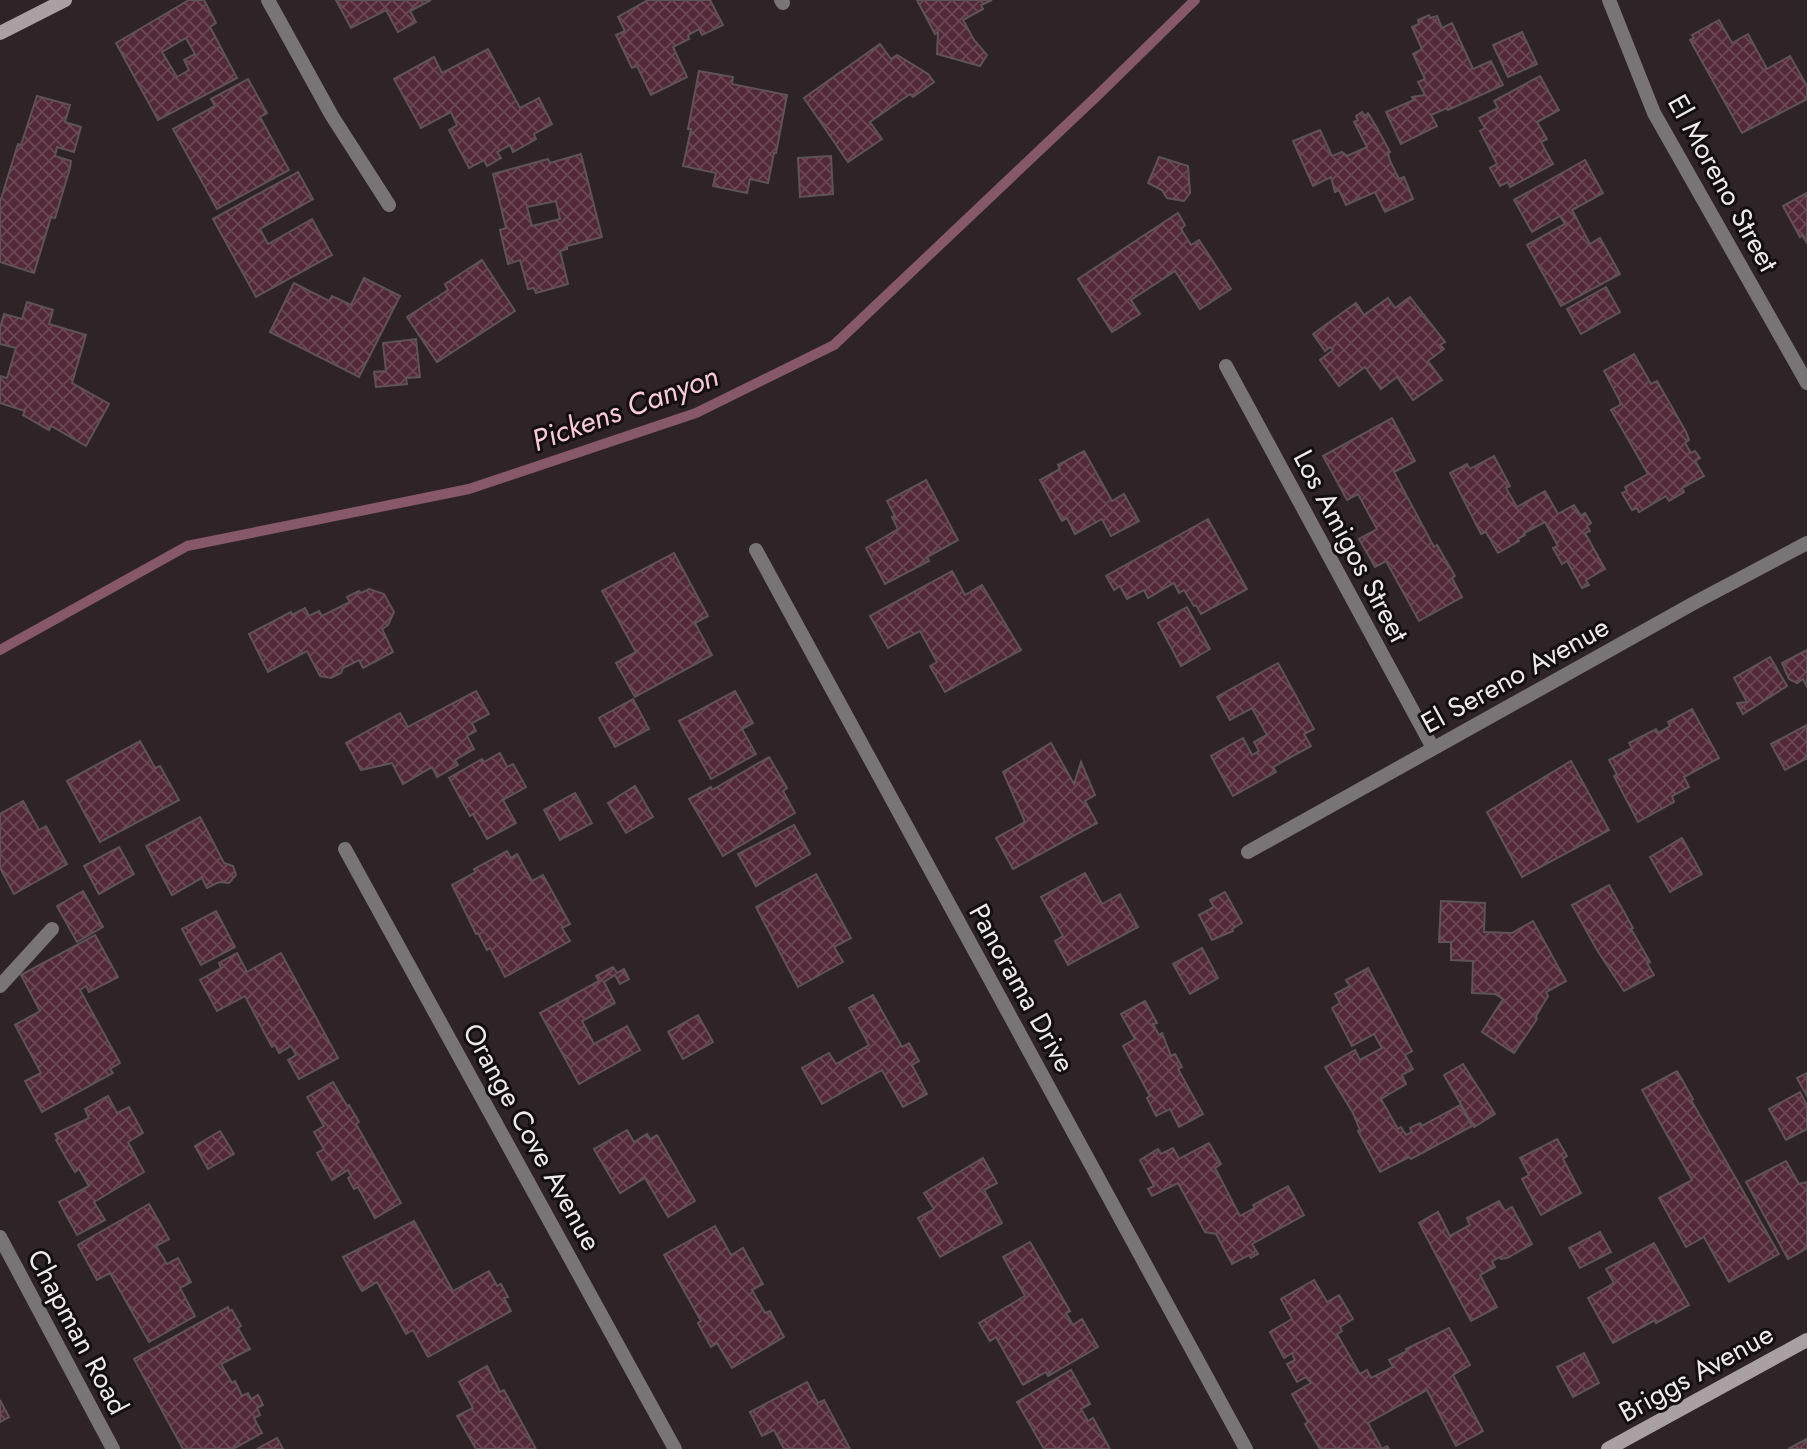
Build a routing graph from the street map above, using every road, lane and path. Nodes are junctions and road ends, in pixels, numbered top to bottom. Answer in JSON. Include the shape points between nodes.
{"nodes":[{"id":1,"x":65,"y":0,"type":"edge"},
{"id":2,"x":268,"y":0,"type":"edge"},
{"id":3,"x":1609,"y":0,"type":"edge"},
{"id":4,"x":0,"y":33,"type":"edge"},
{"id":5,"x":389,"y":205,"type":"dead end"},
{"id":6,"x":1226,"y":366,"type":"dead end"},
{"id":7,"x":1807,"y":383,"type":"edge"},
{"id":8,"x":1807,"y":542,"type":"edge"},
{"id":9,"x":756,"y":550,"type":"dead end"},
{"id":10,"x":1433,"y":748,"type":"junction"},
{"id":11,"x":345,"y":849,"type":"dead end"},
{"id":12,"x":1248,"y":852,"type":"dead end"},
{"id":13,"x":51,"y":929,"type":"dead end"},
{"id":14,"x":0,"y":986,"type":"edge"},
{"id":15,"x":0,"y":1237,"type":"edge"},
{"id":16,"x":1807,"y":1340,"type":"edge"},
{"id":17,"x":113,"y":1449,"type":"edge"},
{"id":18,"x":675,"y":1449,"type":"edge"},
{"id":19,"x":1246,"y":1449,"type":"edge"},
{"id":20,"x":1608,"y":1449,"type":"edge"}],
"edges":[{"from":1,"to":4,"type":"street"},
{"from":2,"to":5,"type":"street","via":[[332,116]]},
{"from":3,"to":7,"type":"street","name":"El Moreno Street","via":[[1654,113]]},
{"from":6,"to":10,"type":"street","name":"Los Amigos Street"},
{"from":8,"to":10,"type":"street","name":"El Sereno Avenue"},
{"from":9,"to":19,"type":"street","name":"Panorama Drive"},
{"from":10,"to":12,"type":"street","name":"El Sereno Avenue"},
{"from":11,"to":18,"type":"street","name":"Orange Cove Avenue"},
{"from":13,"to":14,"type":"street"},
{"from":15,"to":17,"type":"street","name":"Chapman Road"},
{"from":16,"to":20,"type":"street","name":"Briggs Avenue"}]}
